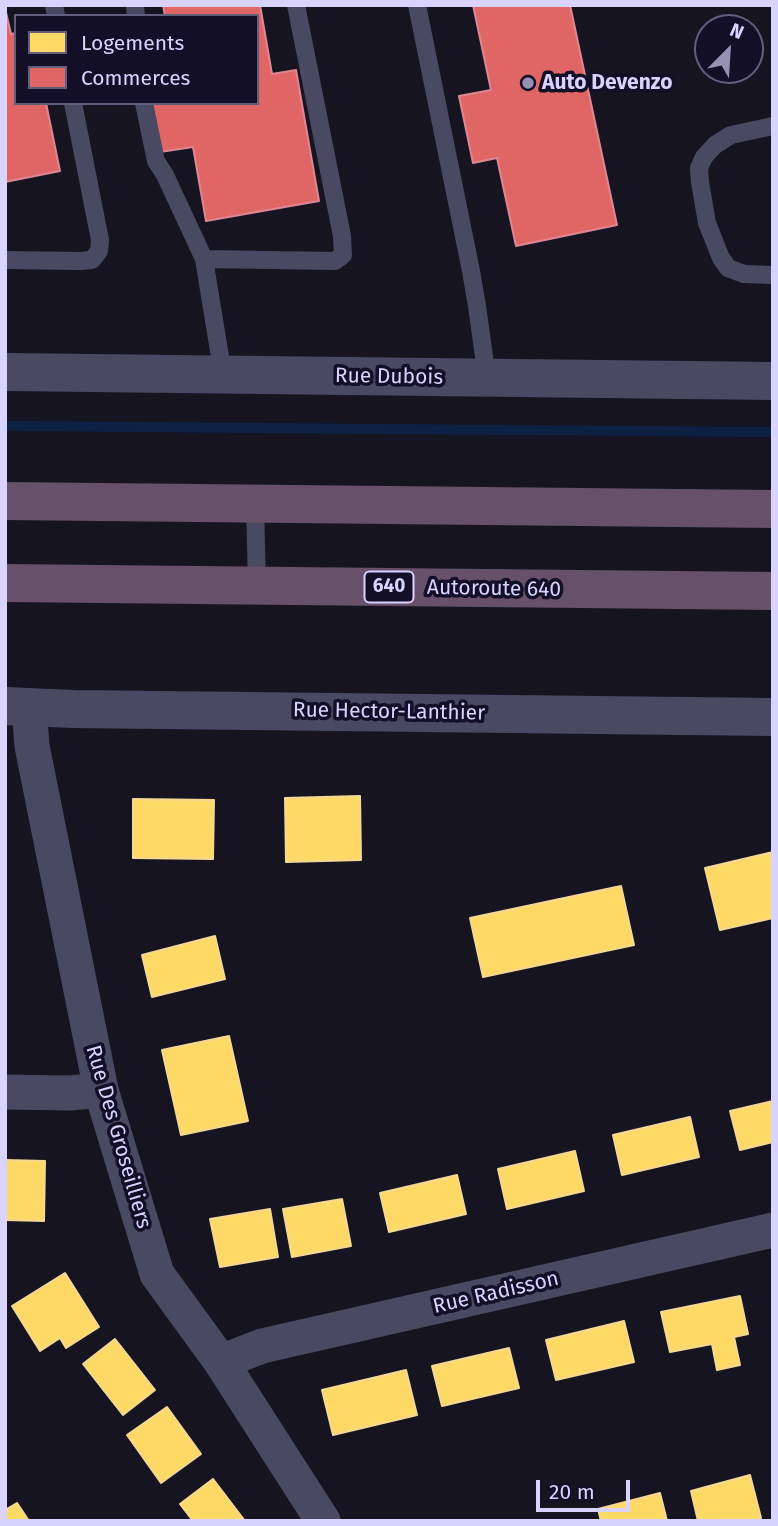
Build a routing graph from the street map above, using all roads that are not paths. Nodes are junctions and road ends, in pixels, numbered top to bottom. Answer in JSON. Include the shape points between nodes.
{"nodes":[{"id":1,"x":296,"y":5,"type":"edge"},
{"id":2,"x":416,"y":5,"type":"edge"},
{"id":3,"x":73,"y":105,"type":"edge"},
{"id":4,"x":144,"y":105,"type":"edge"},
{"id":5,"x":773,"y":126,"type":"edge"},
{"id":6,"x":204,"y":259,"type":"junction"},
{"id":7,"x":5,"y":260,"type":"edge"},
{"id":8,"x":773,"y":275,"type":"edge"},
{"id":9,"x":5,"y":372,"type":"edge"},
{"id":10,"x":223,"y":375,"type":"junction"},
{"id":11,"x":486,"y":378,"type":"junction"},
{"id":12,"x":773,"y":381,"type":"edge"},
{"id":13,"x":5,"y":501,"type":"edge"},
{"id":14,"x":255,"y":503,"type":"junction"},
{"id":15,"x":773,"y":509,"type":"edge"},
{"id":16,"x":5,"y":583,"type":"edge"},
{"id":17,"x":257,"y":586,"type":"junction"},
{"id":18,"x":773,"y":592,"type":"edge"},
{"id":19,"x":17,"y":707,"type":"edge"},
{"id":20,"x":773,"y":717,"type":"edge"},
{"id":21,"x":101,"y":1090,"type":"junction"},
{"id":22,"x":5,"y":1092,"type":"edge"},
{"id":23,"x":773,"y":1230,"type":"edge"},
{"id":24,"x":220,"y":1362,"type":"junction"},
{"id":25,"x":323,"y":1521,"type":"edge"}],
"edges":[{"from":1,"to":6,"type":"lane","via":[[343,255],[335,261]]},
{"from":2,"to":11,"type":"lane","via":[[477,306]]},
{"from":3,"to":7,"type":"lane","via":[[99,251],[93,260]]},
{"from":4,"to":6,"type":"lane","via":[[156,161]]},
{"from":5,"to":8,"type":"lane","via":[[731,135],[715,145],[699,168],[707,223],[721,258],[728,268],[744,274]]},
{"from":6,"to":10,"type":"lane"},
{"from":9,"to":10,"type":"street","name":"Rue Dubois"},
{"from":10,"to":11,"type":"street","name":"Rue Dubois"},
{"from":11,"to":12,"type":"street","name":"Rue Dubois"},
{"from":13,"to":14,"type":"highway"},
{"from":14,"to":15,"type":"highway"},
{"from":14,"to":17,"type":"lane"},
{"from":16,"to":17,"type":"highway","name":"Autoroute 640","number":"640"},
{"from":17,"to":18,"type":"highway","name":"Autoroute 640","number":"640"},
{"from":19,"to":20,"type":"street","name":"Rue Hector-Lanthier"},
{"from":19,"to":21,"type":"street","name":"Rue Des Groseilliers","via":[[32,747]]},
{"from":21,"to":22,"type":"street"},
{"from":21,"to":24,"type":"street","name":"Rue Des Groseilliers","via":[[158,1274]]},
{"from":23,"to":24,"type":"street","name":"Rue Radisson","via":[[262,1346]]},
{"from":24,"to":25,"type":"street","name":"Rue Des Groseilliers"}]}
